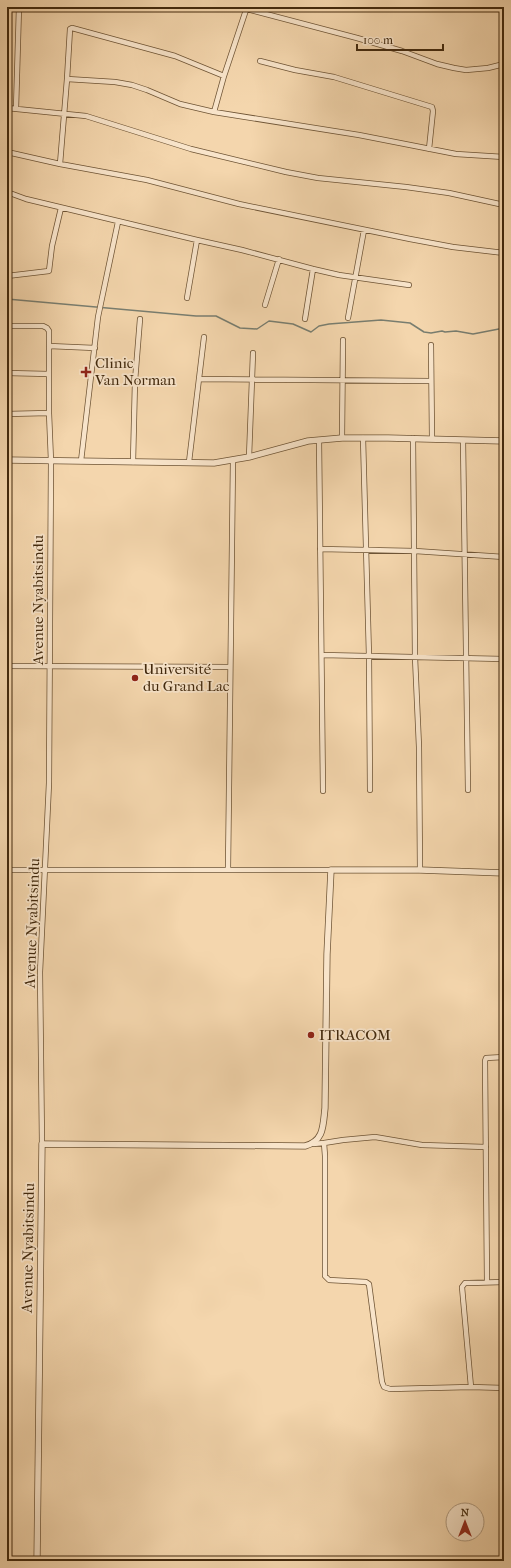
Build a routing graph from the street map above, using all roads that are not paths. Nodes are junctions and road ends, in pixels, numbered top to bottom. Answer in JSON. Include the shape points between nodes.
{"nodes":[{"id":1,"x":19,"y":7,"type":"edge"},
{"id":2,"x":239,"y":7,"type":"edge"},
{"id":3,"x":246,"y":10,"type":"junction"},
{"id":4,"x":260,"y":61,"type":"dead end"},
{"id":5,"x":504,"y":64,"type":"edge"},
{"id":6,"x":224,"y":76,"type":"junction"},
{"id":7,"x":67,"y":79,"type":"junction"},
{"id":8,"x":7,"y":108,"type":"edge"},
{"id":9,"x":16,"y":109,"type":"junction"},
{"id":10,"x":214,"y":112,"type":"junction"},
{"id":11,"x":64,"y":113,"type":"junction"},
{"id":12,"x":429,"y":150,"type":"junction"},
{"id":13,"x":7,"y":152,"type":"edge"},
{"id":14,"x":504,"y":157,"type":"edge"},
{"id":15,"x":60,"y":164,"type":"junction"},
{"id":16,"x":7,"y":192,"type":"edge"},
{"id":17,"x":504,"y":205,"type":"edge"},
{"id":18,"x":61,"y":208,"type":"junction"},
{"id":19,"x":118,"y":222,"type":"junction"},
{"id":20,"x":364,"y":230,"type":"junction"},
{"id":21,"x":197,"y":240,"type":"junction"},
{"id":22,"x":504,"y":253,"type":"edge"},
{"id":23,"x":279,"y":259,"type":"junction"},
{"id":24,"x":313,"y":269,"type":"junction"},
{"id":25,"x":7,"y":276,"type":"edge"},
{"id":26,"x":356,"y":277,"type":"junction"},
{"id":27,"x":409,"y":285,"type":"dead end"},
{"id":28,"x":187,"y":298,"type":"dead end"},
{"id":29,"x":265,"y":305,"type":"dead end"},
{"id":30,"x":348,"y":318,"type":"dead end"},
{"id":31,"x":140,"y":319,"type":"dead end"},
{"id":32,"x":305,"y":319,"type":"dead end"},
{"id":33,"x":7,"y":326,"type":"edge"},
{"id":34,"x":204,"y":337,"type":"dead end"},
{"id":35,"x":343,"y":340,"type":"dead end"},
{"id":36,"x":431,"y":345,"type":"dead end"},
{"id":37,"x":49,"y":346,"type":"junction"},
{"id":38,"x":95,"y":348,"type":"junction"},
{"id":39,"x":253,"y":353,"type":"dead end"},
{"id":40,"x":7,"y":373,"type":"edge"},
{"id":41,"x":49,"y":374,"type":"junction"},
{"id":42,"x":199,"y":379,"type":"junction"},
{"id":43,"x":252,"y":380,"type":"junction"},
{"id":44,"x":343,"y":380,"type":"junction"},
{"id":45,"x":431,"y":380,"type":"junction"},
{"id":46,"x":49,"y":413,"type":"junction"},
{"id":47,"x":7,"y":414,"type":"edge"},
{"id":48,"x":342,"y":438,"type":"junction"},
{"id":49,"x":363,"y":438,"type":"junction"},
{"id":50,"x":413,"y":438,"type":"junction"},
{"id":51,"x":432,"y":438,"type":"junction"},
{"id":52,"x":319,"y":440,"type":"junction"},
{"id":53,"x":463,"y":440,"type":"junction"},
{"id":54,"x":504,"y":441,"type":"edge"},
{"id":55,"x":249,"y":457,"type":"junction"},
{"id":56,"x":7,"y":460,"type":"edge"},
{"id":57,"x":233,"y":460,"type":"junction"},
{"id":58,"x":51,"y":461,"type":"junction"},
{"id":59,"x":81,"y":461,"type":"junction"},
{"id":60,"x":133,"y":462,"type":"junction"},
{"id":61,"x":189,"y":462,"type":"junction"},
{"id":62,"x":320,"y":549,"type":"junction"},
{"id":63,"x":366,"y":549,"type":"junction"},
{"id":64,"x":415,"y":551,"type":"junction"},
{"id":65,"x":464,"y":554,"type":"junction"},
{"id":66,"x":504,"y":557,"type":"edge"},
{"id":67,"x":322,"y":655,"type":"junction"},
{"id":68,"x":369,"y":656,"type":"junction"},
{"id":69,"x":415,"y":657,"type":"junction"},
{"id":70,"x":466,"y":658,"type":"junction"},
{"id":71,"x":504,"y":659,"type":"edge"},
{"id":72,"x":7,"y":666,"type":"edge"},
{"id":73,"x":50,"y":666,"type":"junction"},
{"id":74,"x":230,"y":667,"type":"junction"},
{"id":75,"x":370,"y":790,"type":"dead end"},
{"id":76,"x":468,"y":790,"type":"dead end"},
{"id":77,"x":323,"y":791,"type":"dead end"},
{"id":78,"x":7,"y":870,"type":"edge"},
{"id":79,"x":46,"y":870,"type":"junction"},
{"id":80,"x":228,"y":870,"type":"junction"},
{"id":81,"x":331,"y":870,"type":"junction"},
{"id":82,"x":420,"y":870,"type":"junction"},
{"id":83,"x":504,"y":874,"type":"edge"},
{"id":84,"x":504,"y":1057,"type":"edge"},
{"id":85,"x":42,"y":1144,"type":"junction"},
{"id":86,"x":313,"y":1144,"type":"junction"},
{"id":87,"x":324,"y":1144,"type":"junction"},
{"id":88,"x":486,"y":1147,"type":"junction"},
{"id":89,"x":487,"y":1282,"type":"junction"},
{"id":90,"x":504,"y":1282,"type":"edge"},
{"id":91,"x":471,"y":1387,"type":"junction"},
{"id":92,"x":504,"y":1388,"type":"edge"},
{"id":93,"x":37,"y":1561,"type":"edge"}],
"edges":[{"from":1,"to":9,"type":"street"},
{"from":2,"to":3,"type":"street"},
{"from":3,"to":5,"type":"street","via":[[357,38],[454,68],[466,70]]},
{"from":3,"to":6,"type":"street"},
{"from":4,"to":12,"type":"street","via":[[345,80],[432,107]]},
{"from":6,"to":7,"type":"street","via":[[175,56],[72,28],[69,32]]},
{"from":6,"to":10,"type":"street"},
{"from":7,"to":10,"type":"street","via":[[132,85],[180,104]]},
{"from":7,"to":11,"type":"street"},
{"from":8,"to":9,"type":"street"},
{"from":9,"to":11,"type":"street"},
{"from":10,"to":12,"type":"street","via":[[359,134]]},
{"from":11,"to":15,"type":"street"},
{"from":11,"to":17,"type":"street","via":[[86,116],[191,149],[267,168],[318,178],[449,193]]},
{"from":12,"to":14,"type":"street"},
{"from":13,"to":15,"type":"street"},
{"from":15,"to":20,"type":"street","via":[[147,180],[239,204]]},
{"from":16,"to":18,"type":"street"},
{"from":18,"to":19,"type":"street"},
{"from":18,"to":25,"type":"street","via":[[49,271]]},
{"from":19,"to":21,"type":"street"},
{"from":19,"to":38,"type":"street","via":[[98,317]]},
{"from":20,"to":22,"type":"street","via":[[453,247]]},
{"from":20,"to":26,"type":"street"},
{"from":21,"to":23,"type":"street"},
{"from":21,"to":28,"type":"street"},
{"from":23,"to":24,"type":"street"},
{"from":23,"to":29,"type":"street"},
{"from":24,"to":26,"type":"street"},
{"from":24,"to":32,"type":"street"},
{"from":26,"to":27,"type":"street"},
{"from":26,"to":30,"type":"street"},
{"from":31,"to":60,"type":"street"},
{"from":33,"to":37,"type":"street","name":"Avenue Nyabitsindu","via":[[43,326],[49,331]]},
{"from":34,"to":42,"type":"street"},
{"from":35,"to":44,"type":"street"},
{"from":36,"to":45,"type":"street"},
{"from":37,"to":38,"type":"street"},
{"from":37,"to":41,"type":"street","name":"Avenue Nyabitsindu"},
{"from":38,"to":59,"type":"street"},
{"from":39,"to":43,"type":"street"},
{"from":40,"to":41,"type":"street"},
{"from":41,"to":46,"type":"street","name":"Avenue Nyabitsindu"},
{"from":42,"to":43,"type":"street"},
{"from":42,"to":61,"type":"street"},
{"from":43,"to":44,"type":"street"},
{"from":43,"to":55,"type":"street"},
{"from":44,"to":45,"type":"street"},
{"from":44,"to":48,"type":"street"},
{"from":45,"to":51,"type":"street"},
{"from":46,"to":47,"type":"street"},
{"from":46,"to":58,"type":"street","name":"Avenue Nyabitsindu"},
{"from":48,"to":49,"type":"street"},
{"from":48,"to":52,"type":"street"},
{"from":49,"to":50,"type":"street"},
{"from":49,"to":63,"type":"street"},
{"from":50,"to":51,"type":"street"},
{"from":50,"to":64,"type":"street"},
{"from":51,"to":53,"type":"street"},
{"from":52,"to":55,"type":"street"},
{"from":52,"to":62,"type":"street"},
{"from":53,"to":54,"type":"street"},
{"from":53,"to":65,"type":"street"},
{"from":55,"to":57,"type":"street"},
{"from":56,"to":58,"type":"street"},
{"from":57,"to":61,"type":"street","via":[[214,463]]},
{"from":57,"to":74,"type":"street"},
{"from":58,"to":59,"type":"street"},
{"from":58,"to":73,"type":"street","name":"Avenue Nyabitsindu"},
{"from":59,"to":60,"type":"street"},
{"from":60,"to":61,"type":"street"},
{"from":62,"to":63,"type":"street"},
{"from":62,"to":67,"type":"street"},
{"from":63,"to":64,"type":"street"},
{"from":63,"to":68,"type":"street"},
{"from":64,"to":65,"type":"street"},
{"from":64,"to":69,"type":"street"},
{"from":65,"to":66,"type":"street"},
{"from":65,"to":70,"type":"street"},
{"from":67,"to":68,"type":"street"},
{"from":67,"to":77,"type":"street"},
{"from":68,"to":69,"type":"street"},
{"from":68,"to":75,"type":"street"},
{"from":69,"to":70,"type":"street"},
{"from":69,"to":82,"type":"street"},
{"from":70,"to":71,"type":"street"},
{"from":70,"to":76,"type":"street"},
{"from":72,"to":73,"type":"street"},
{"from":73,"to":74,"type":"street"},
{"from":73,"to":79,"type":"street","name":"Avenue Nyabitsindu"},
{"from":74,"to":80,"type":"street"},
{"from":78,"to":79,"type":"street"},
{"from":79,"to":80,"type":"street"},
{"from":79,"to":85,"type":"street","name":"Avenue Nyabitsindu","via":[[40,972]]},
{"from":80,"to":81,"type":"street"},
{"from":81,"to":82,"type":"street"},
{"from":81,"to":86,"type":"street","via":[[325,1108],[322,1133]]},
{"from":82,"to":83,"type":"street"},
{"from":84,"to":88,"type":"street","via":[[490,1057],[485,1061]]},
{"from":85,"to":86,"type":"street"},
{"from":85,"to":93,"type":"street","name":"Avenue Nyabitsindu"},
{"from":86,"to":87,"type":"street"},
{"from":87,"to":88,"type":"street","via":[[375,1137],[422,1145]]},
{"from":87,"to":91,"type":"street","via":[[325,1276],[329,1280],[369,1284],[383,1385],[390,1389]]},
{"from":88,"to":89,"type":"street"},
{"from":89,"to":90,"type":"street"},
{"from":89,"to":91,"type":"street","via":[[465,1283],[462,1287]]},
{"from":91,"to":92,"type":"street"}]}
